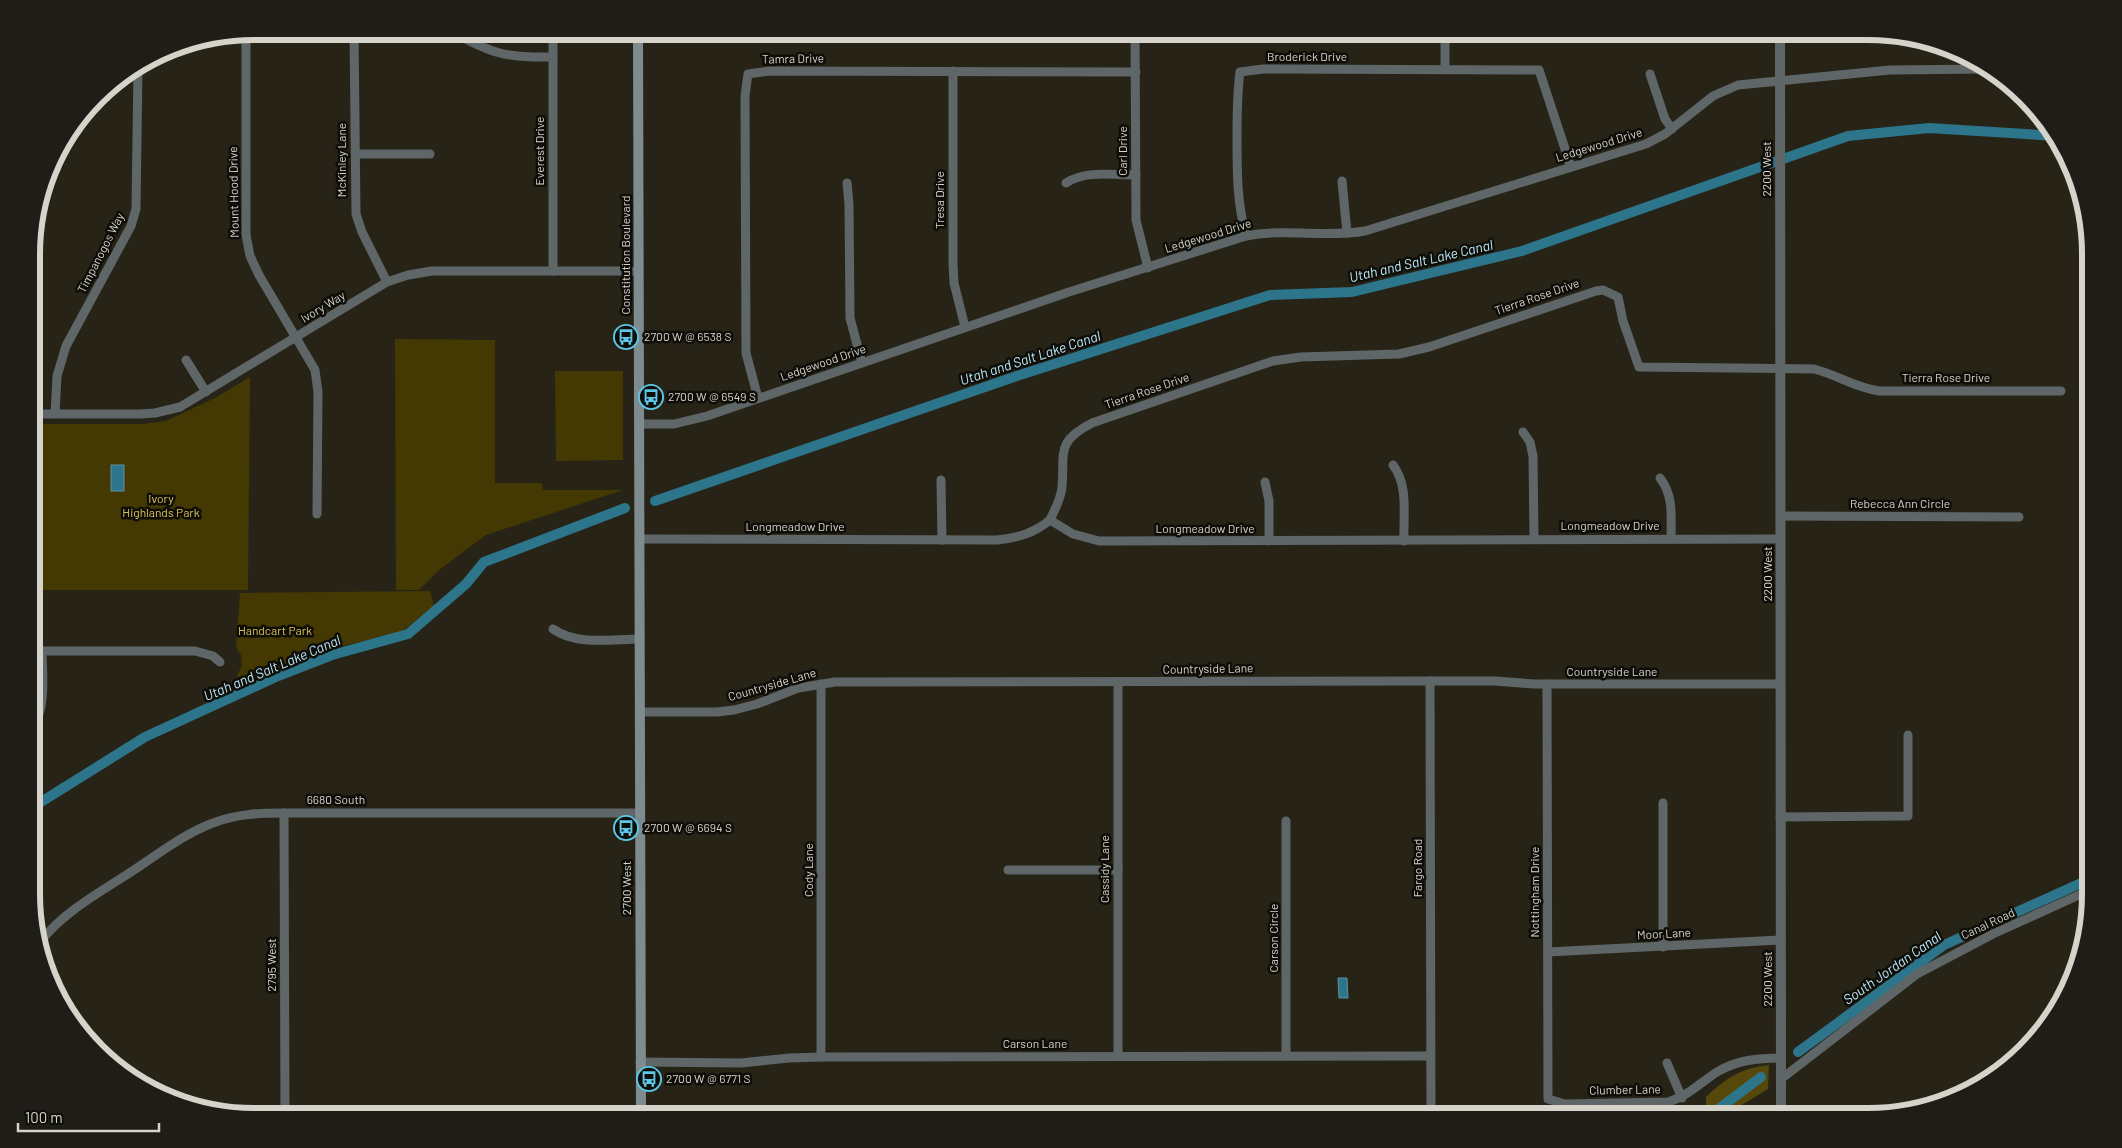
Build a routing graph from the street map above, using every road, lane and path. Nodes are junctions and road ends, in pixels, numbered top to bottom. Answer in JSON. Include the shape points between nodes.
{"nodes":[{"id":1,"x":246,"y":40,"type":"edge"},
{"id":2,"x":354,"y":40,"type":"edge"},
{"id":3,"x":467,"y":40,"type":"edge"},
{"id":4,"x":553,"y":40,"type":"edge"},
{"id":5,"x":638,"y":40,"type":"edge"},
{"id":6,"x":1135,"y":40,"type":"edge"},
{"id":7,"x":1445,"y":40,"type":"edge"},
{"id":8,"x":1780,"y":40,"type":"edge"},
{"id":9,"x":553,"y":57,"type":"junction"},
{"id":10,"x":1445,"y":69,"type":"junction"},
{"id":11,"x":1975,"y":69,"type":"edge"},
{"id":12,"x":953,"y":71,"type":"junction"},
{"id":13,"x":1136,"y":72,"type":"junction"},
{"id":14,"x":138,"y":74,"type":"edge"},
{"id":15,"x":1650,"y":74,"type":"dead end"},
{"id":16,"x":1780,"y":81,"type":"junction"},
{"id":17,"x":1672,"y":129,"type":"junction"},
{"id":18,"x":354,"y":154,"type":"junction"},
{"id":19,"x":430,"y":154,"type":"dead end"},
{"id":20,"x":1571,"y":167,"type":"junction"},
{"id":21,"x":1136,"y":175,"type":"junction"},
{"id":22,"x":1342,"y":181,"type":"dead end"},
{"id":23,"x":847,"y":183,"type":"dead end"},
{"id":24,"x":1066,"y":183,"type":"dead end"},
{"id":25,"x":1347,"y":233,"type":"junction"},
{"id":26,"x":1246,"y":236,"type":"junction"},
{"id":27,"x":1148,"y":268,"type":"junction"},
{"id":28,"x":638,"y":270,"type":"junction"},
{"id":29,"x":553,"y":271,"type":"junction"},
{"id":30,"x":387,"y":282,"type":"junction"},
{"id":31,"x":965,"y":327,"type":"junction"},
{"id":32,"x":296,"y":338,"type":"junction"},
{"id":33,"x":186,"y":360,"type":"dead end"},
{"id":34,"x":862,"y":363,"type":"junction"},
{"id":35,"x":1780,"y":369,"type":"junction"},
{"id":36,"x":2061,"y":391,"type":"dead end"},
{"id":37,"x":206,"y":392,"type":"junction"},
{"id":38,"x":758,"y":398,"type":"junction"},
{"id":39,"x":40,"y":414,"type":"edge"},
{"id":40,"x":56,"y":414,"type":"junction"},
{"id":41,"x":639,"y":424,"type":"junction"},
{"id":42,"x":1523,"y":432,"type":"dead end"},
{"id":43,"x":1393,"y":465,"type":"dead end"},
{"id":44,"x":1660,"y":478,"type":"dead end"},
{"id":45,"x":941,"y":480,"type":"dead end"},
{"id":46,"x":1265,"y":482,"type":"dead end"},
{"id":47,"x":317,"y":514,"type":"dead end"},
{"id":48,"x":1780,"y":516,"type":"junction"},
{"id":49,"x":2019,"y":517,"type":"dead end"},
{"id":50,"x":1050,"y":520,"type":"junction"},
{"id":51,"x":1534,"y":538,"type":"junction"},
{"id":52,"x":1671,"y":538,"type":"junction"},
{"id":53,"x":639,"y":539,"type":"junction"},
{"id":54,"x":1780,"y":539,"type":"junction"},
{"id":55,"x":942,"y":540,"type":"junction"},
{"id":56,"x":1269,"y":541,"type":"junction"},
{"id":57,"x":1404,"y":541,"type":"junction"},
{"id":58,"x":553,"y":628,"type":"dead end"},
{"id":59,"x":640,"y":639,"type":"junction"},
{"id":60,"x":40,"y":651,"type":"edge"},
{"id":61,"x":220,"y":662,"type":"dead end"},
{"id":62,"x":1430,"y":680,"type":"junction"},
{"id":63,"x":1118,"y":682,"type":"junction"},
{"id":64,"x":821,"y":684,"type":"junction"},
{"id":65,"x":1547,"y":684,"type":"junction"},
{"id":66,"x":1780,"y":684,"type":"junction"},
{"id":67,"x":640,"y":712,"type":"junction"},
{"id":68,"x":1908,"y":735,"type":"dead end"},
{"id":69,"x":1663,"y":803,"type":"dead end"},
{"id":70,"x":284,"y":813,"type":"junction"},
{"id":71,"x":640,"y":813,"type":"junction"},
{"id":72,"x":1780,"y":817,"type":"junction"},
{"id":73,"x":1286,"y":820,"type":"dead end"},
{"id":74,"x":1008,"y":870,"type":"dead end"},
{"id":75,"x":1118,"y":870,"type":"junction"},
{"id":76,"x":2082,"y":894,"type":"edge"},
{"id":77,"x":44,"y":937,"type":"edge"},
{"id":78,"x":1780,"y":940,"type":"junction"},
{"id":79,"x":1663,"y":947,"type":"junction"},
{"id":80,"x":1548,"y":952,"type":"junction"},
{"id":81,"x":1118,"y":1056,"type":"junction"},
{"id":82,"x":1286,"y":1056,"type":"junction"},
{"id":83,"x":1431,"y":1056,"type":"junction"},
{"id":84,"x":822,"y":1057,"type":"junction"},
{"id":85,"x":1781,"y":1058,"type":"junction"},
{"id":86,"x":640,"y":1062,"type":"junction"},
{"id":87,"x":1667,"y":1063,"type":"dead end"},
{"id":88,"x":1781,"y":1079,"type":"junction"},
{"id":89,"x":1682,"y":1098,"type":"junction"},
{"id":90,"x":1548,"y":1099,"type":"joint"},
{"id":91,"x":284,"y":1108,"type":"edge"},
{"id":92,"x":640,"y":1108,"type":"edge"},
{"id":93,"x":1431,"y":1108,"type":"edge"},
{"id":94,"x":1781,"y":1108,"type":"edge"}],
"edges":[{"from":1,"to":32,"type":"street","name":"Mount Hood Drive","via":[[250,256]]},
{"from":2,"to":18,"type":"street","name":"McKinley Lane"},
{"from":3,"to":9,"type":"street","via":[[504,56]]},
{"from":4,"to":9,"type":"street","name":"Everest Drive"},
{"from":5,"to":28,"type":"main road","name":"Constitution Boulevard"},
{"from":6,"to":13,"type":"street","name":"Carl Drive"},
{"from":7,"to":10,"type":"street"},
{"from":8,"to":16,"type":"street","name":"2200 West"},
{"from":9,"to":29,"type":"street","name":"Everest Drive"},
{"from":10,"to":20,"type":"street","name":"Broderick Drive","via":[[1539,70]]},
{"from":10,"to":26,"type":"street","name":"Broderick Drive","via":[[1263,69],[1240,72],[1237,179]]},
{"from":11,"to":16,"type":"street","name":"Ledgewood Drive","via":[[1890,70]]},
{"from":12,"to":13,"type":"street","name":"Tamra Drive"},
{"from":12,"to":31,"type":"street","name":"Tresa Drive","via":[[953,264],[954,283]]},
{"from":12,"to":38,"type":"street","name":"Tamra Drive","via":[[770,71],[748,74],[745,96],[746,353]]},
{"from":13,"to":21,"type":"street","name":"Carl Drive"},
{"from":14,"to":40,"type":"street","name":"Timpanogos Way","via":[[136,209],[131,226],[66,346],[57,376]]},
{"from":15,"to":17,"type":"street","via":[[1665,120]]},
{"from":16,"to":17,"type":"street","name":"Ledgewood Drive","via":[[1725,89]]},
{"from":16,"to":35,"type":"street","name":"2200 West"},
{"from":17,"to":20,"type":"street","name":"Ledgewood Drive","via":[[1646,144]]},
{"from":18,"to":19,"type":"street"},
{"from":18,"to":30,"type":"street","name":"McKinley Lane","via":[[356,214]]},
{"from":20,"to":25,"type":"street","name":"Ledgewood Drive","via":[[1365,231]]},
{"from":21,"to":24,"type":"street","via":[[1090,175]]},
{"from":21,"to":27,"type":"street","name":"Carl Drive","via":[[1137,230]]},
{"from":22,"to":25,"type":"street"},
{"from":23,"to":34,"type":"street","via":[[850,318]]},
{"from":25,"to":26,"type":"street","name":"Ledgewood Drive","via":[[1261,233]]},
{"from":26,"to":27,"type":"street","name":"Ledgewood Drive"},
{"from":27,"to":31,"type":"street","name":"Ledgewood Drive"},
{"from":28,"to":29,"type":"street","name":"Ivory Way"},
{"from":28,"to":41,"type":"main road","name":"Constitution Boulevard"},
{"from":29,"to":30,"type":"street","name":"Ivory Way","via":[[432,270]]},
{"from":30,"to":32,"type":"street","name":"Ivory Way"},
{"from":31,"to":34,"type":"street","name":"Ledgewood Drive"},
{"from":32,"to":37,"type":"street","name":"Ivory Way"},
{"from":32,"to":47,"type":"street","name":"Mount Hood Drive","via":[[312,363],[317,381]]},
{"from":33,"to":37,"type":"street"},
{"from":34,"to":38,"type":"street","name":"Ledgewood Drive"},
{"from":35,"to":36,"type":"street","name":"Tierra Rose Drive","via":[[1814,369],[1854,386],[1879,390]]},
{"from":35,"to":48,"type":"street","name":"2200 West"},
{"from":35,"to":50,"type":"street","name":"Tierra Rose Drive","via":[[1639,367],[1618,297],[1603,290],[1596,291],[1422,349],[1380,355],[1301,356],[1273,361],[1092,423],[1076,431],[1067,442],[1060,496]]},
{"from":37,"to":40,"type":"street","name":"Ivory Way","via":[[180,407],[155,413]]},
{"from":38,"to":41,"type":"street","name":"Ledgewood Drive","via":[[686,423]]},
{"from":39,"to":40,"type":"street","name":"Ivory Way"},
{"from":41,"to":53,"type":"main road","name":"Constitution Boulevard"},
{"from":42,"to":51,"type":"street","via":[[1530,442],[1533,456]]},
{"from":43,"to":57,"type":"street","via":[[1403,486]]},
{"from":44,"to":52,"type":"street","via":[[1670,496]]},
{"from":45,"to":55,"type":"street"},
{"from":46,"to":56,"type":"street","via":[[1269,501]]},
{"from":48,"to":49,"type":"street","name":"Rebecca Ann Circle"},
{"from":48,"to":54,"type":"street","name":"2200 West"},
{"from":50,"to":55,"type":"street","name":"Longmeadow Drive","via":[[1040,528],[1013,538]]},
{"from":50,"to":56,"type":"street","name":"Longmeadow Drive","via":[[1073,534],[1099,541]]},
{"from":51,"to":52,"type":"street","name":"Longmeadow Drive"},
{"from":51,"to":57,"type":"street","name":"Longmeadow Drive"},
{"from":52,"to":54,"type":"street","name":"Longmeadow Drive"},
{"from":53,"to":55,"type":"street","name":"Longmeadow Drive"},
{"from":53,"to":59,"type":"main road","name":"2700 West"},
{"from":54,"to":66,"type":"street","name":"2200 West"},
{"from":56,"to":57,"type":"street","name":"Longmeadow Drive"},
{"from":58,"to":59,"type":"street","via":[[574,639]]},
{"from":59,"to":67,"type":"main road","name":"2700 West"},
{"from":60,"to":61,"type":"street","via":[[195,651],[213,656]]},
{"from":62,"to":63,"type":"street","name":"Countryside Lane"},
{"from":62,"to":65,"type":"street","name":"Countryside Lane"},
{"from":62,"to":83,"type":"street","name":"Fargo Road"},
{"from":63,"to":64,"type":"street","name":"Countryside Lane"},
{"from":63,"to":75,"type":"street","name":"Cassidy Lane"},
{"from":64,"to":67,"type":"street","name":"Countryside Lane","via":[[798,688],[734,710]]},
{"from":64,"to":84,"type":"street","name":"Cody Lane"},
{"from":65,"to":66,"type":"street","name":"Countryside Lane"},
{"from":65,"to":80,"type":"street","name":"Nottingham Drive"},
{"from":66,"to":72,"type":"street","name":"2200 West"},
{"from":67,"to":71,"type":"main road","name":"2700 West"},
{"from":68,"to":72,"type":"street","via":[[1908,816]]},
{"from":69,"to":79,"type":"street"},
{"from":70,"to":71,"type":"street","name":"6680 South"},
{"from":70,"to":77,"type":"street","name":"6680 South","via":[[233,816],[212,823],[61,919]]},
{"from":70,"to":91,"type":"street","name":"2795 West"},
{"from":71,"to":86,"type":"main road","name":"2700 West"},
{"from":72,"to":78,"type":"street","name":"2200 West"},
{"from":73,"to":82,"type":"street","name":"Carson Circle"},
{"from":74,"to":75,"type":"street"},
{"from":75,"to":81,"type":"street","name":"Cassidy Lane"},
{"from":76,"to":88,"type":"street","name":"Canal Road","via":[[1993,934],[1917,974]]},
{"from":78,"to":79,"type":"street","name":"Moor Lane"},
{"from":78,"to":85,"type":"street","name":"2200 West"},
{"from":79,"to":80,"type":"street","name":"Moor Lane"},
{"from":80,"to":90,"type":"street","name":"Nottingham Drive"},
{"from":81,"to":82,"type":"street","name":"Carson Lane"},
{"from":81,"to":84,"type":"street","name":"Carson Lane"},
{"from":82,"to":83,"type":"street","name":"Carson Lane"},
{"from":83,"to":93,"type":"street","name":"Fargo Road"},
{"from":84,"to":86,"type":"street","name":"Carson Lane","via":[[741,1063]]},
{"from":85,"to":88,"type":"street","name":"2200 West"},
{"from":85,"to":89,"type":"street","name":"Clumber Lane","via":[[1752,1060],[1727,1067]]},
{"from":86,"to":92,"type":"main road","name":"2700 West"},
{"from":87,"to":89,"type":"street"},
{"from":88,"to":94,"type":"street","name":"2200 West"},
{"from":89,"to":90,"type":"street","name":"Clumber Lane","via":[[1644,1104],[1565,1104]]}]}
